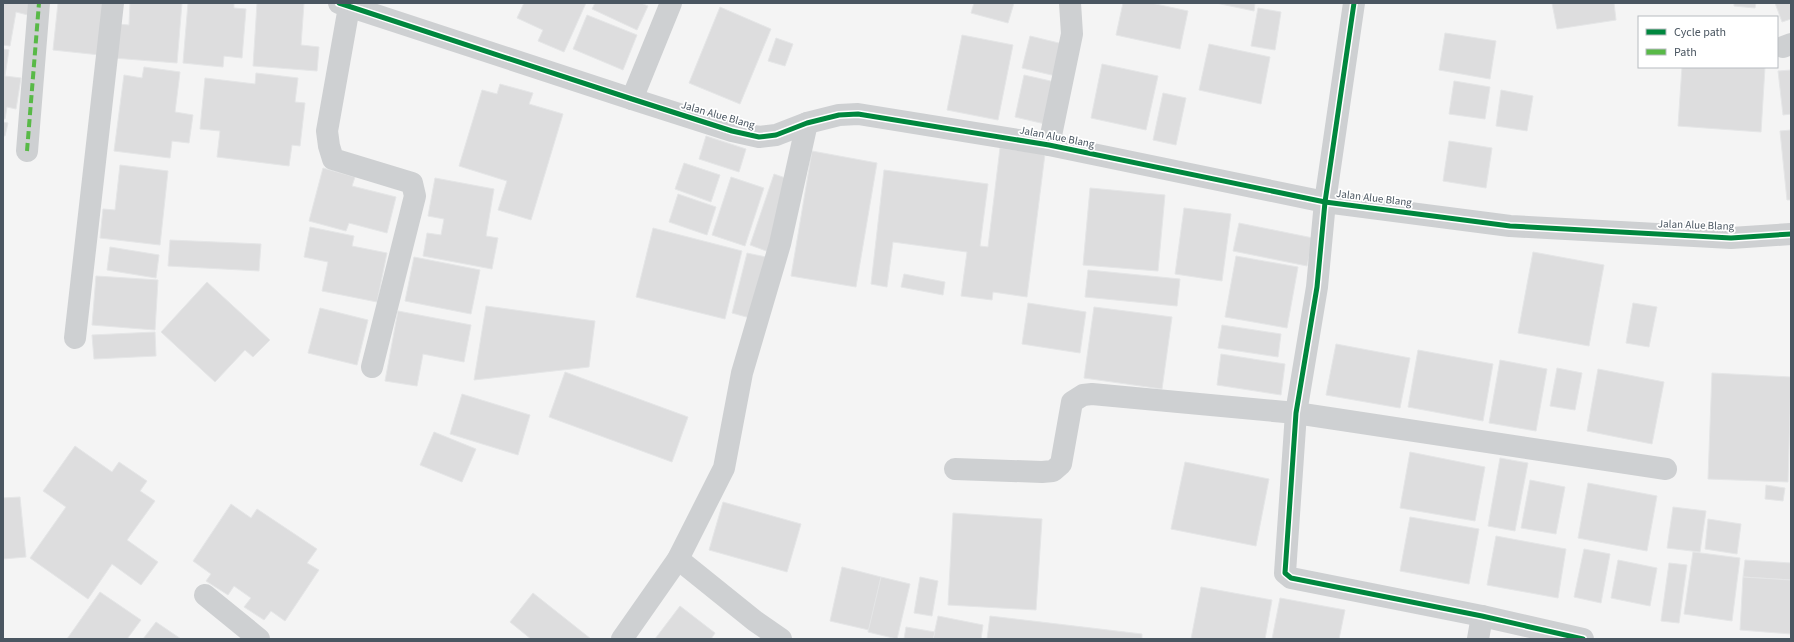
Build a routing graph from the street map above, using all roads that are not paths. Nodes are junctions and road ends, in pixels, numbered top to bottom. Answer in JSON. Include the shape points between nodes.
{"nodes":[{"id":1,"x":39,"y":3,"type":"edge"},
{"id":2,"x":113,"y":3,"type":"edge"},
{"id":3,"x":671,"y":3,"type":"edge"},
{"id":4,"x":1070,"y":3,"type":"edge"},
{"id":5,"x":1354,"y":3,"type":"edge"},
{"id":6,"x":344,"y":5,"type":"edge"},
{"id":7,"x":632,"y":99,"type":"junction"},
{"id":8,"x":807,"y":123,"type":"junction"},
{"id":9,"x":1049,"y":145,"type":"junction"},
{"id":10,"x":27,"y":151,"type":"dead end"},
{"id":11,"x":1325,"y":202,"type":"junction"},
{"id":12,"x":1791,"y":234,"type":"edge"},
{"id":13,"x":75,"y":338,"type":"dead end"},
{"id":14,"x":372,"y":367,"type":"dead end"},
{"id":15,"x":1296,"y":413,"type":"junction"},
{"id":16,"x":956,"y":469,"type":"dead end"},
{"id":17,"x":1666,"y":469,"type":"dead end"},
{"id":18,"x":678,"y":559,"type":"junction"},
{"id":19,"x":205,"y":595,"type":"dead end"},
{"id":20,"x":1482,"y":616,"type":"junction"},
{"id":21,"x":259,"y":639,"type":"edge"},
{"id":22,"x":622,"y":639,"type":"edge"},
{"id":23,"x":781,"y":639,"type":"edge"},
{"id":24,"x":1478,"y":639,"type":"edge"},
{"id":25,"x":1583,"y":639,"type":"edge"}],
"edges":[{"from":1,"to":10,"type":"street"},
{"from":2,"to":13,"type":"street"},
{"from":3,"to":7,"type":"street"},
{"from":4,"to":9,"type":"street","via":[[1072,34]]},
{"from":5,"to":11,"type":"street"},
{"from":6,"to":7,"type":"street","name":"Jalan Alue Blang"},
{"from":6,"to":14,"type":"street","via":[[327,131],[333,159],[412,183],[416,196]]},
{"from":7,"to":8,"type":"street","name":"Jalan Alue Blang","via":[[759,137],[776,135]]},
{"from":8,"to":9,"type":"street","name":"Jalan Alue Blang","via":[[839,115],[858,114]]},
{"from":8,"to":18,"type":"street","via":[[780,244],[742,373],[724,468]]},
{"from":9,"to":11,"type":"street","name":"Jalan Alue Blang"},
{"from":11,"to":12,"type":"street","name":"Jalan Alue Blang","via":[[1510,226],[1731,238]]},
{"from":11,"to":15,"type":"street","via":[[1317,287]]},
{"from":15,"to":16,"type":"street","via":[[1083,395],[1072,402],[1061,464],[1053,471]]},
{"from":15,"to":17,"type":"street"},
{"from":15,"to":20,"type":"street","via":[[1286,574],[1291,578]]},
{"from":18,"to":22,"type":"street"},
{"from":18,"to":23,"type":"street"},
{"from":19,"to":21,"type":"street"},
{"from":20,"to":24,"type":"street"},
{"from":20,"to":25,"type":"street"}]}
